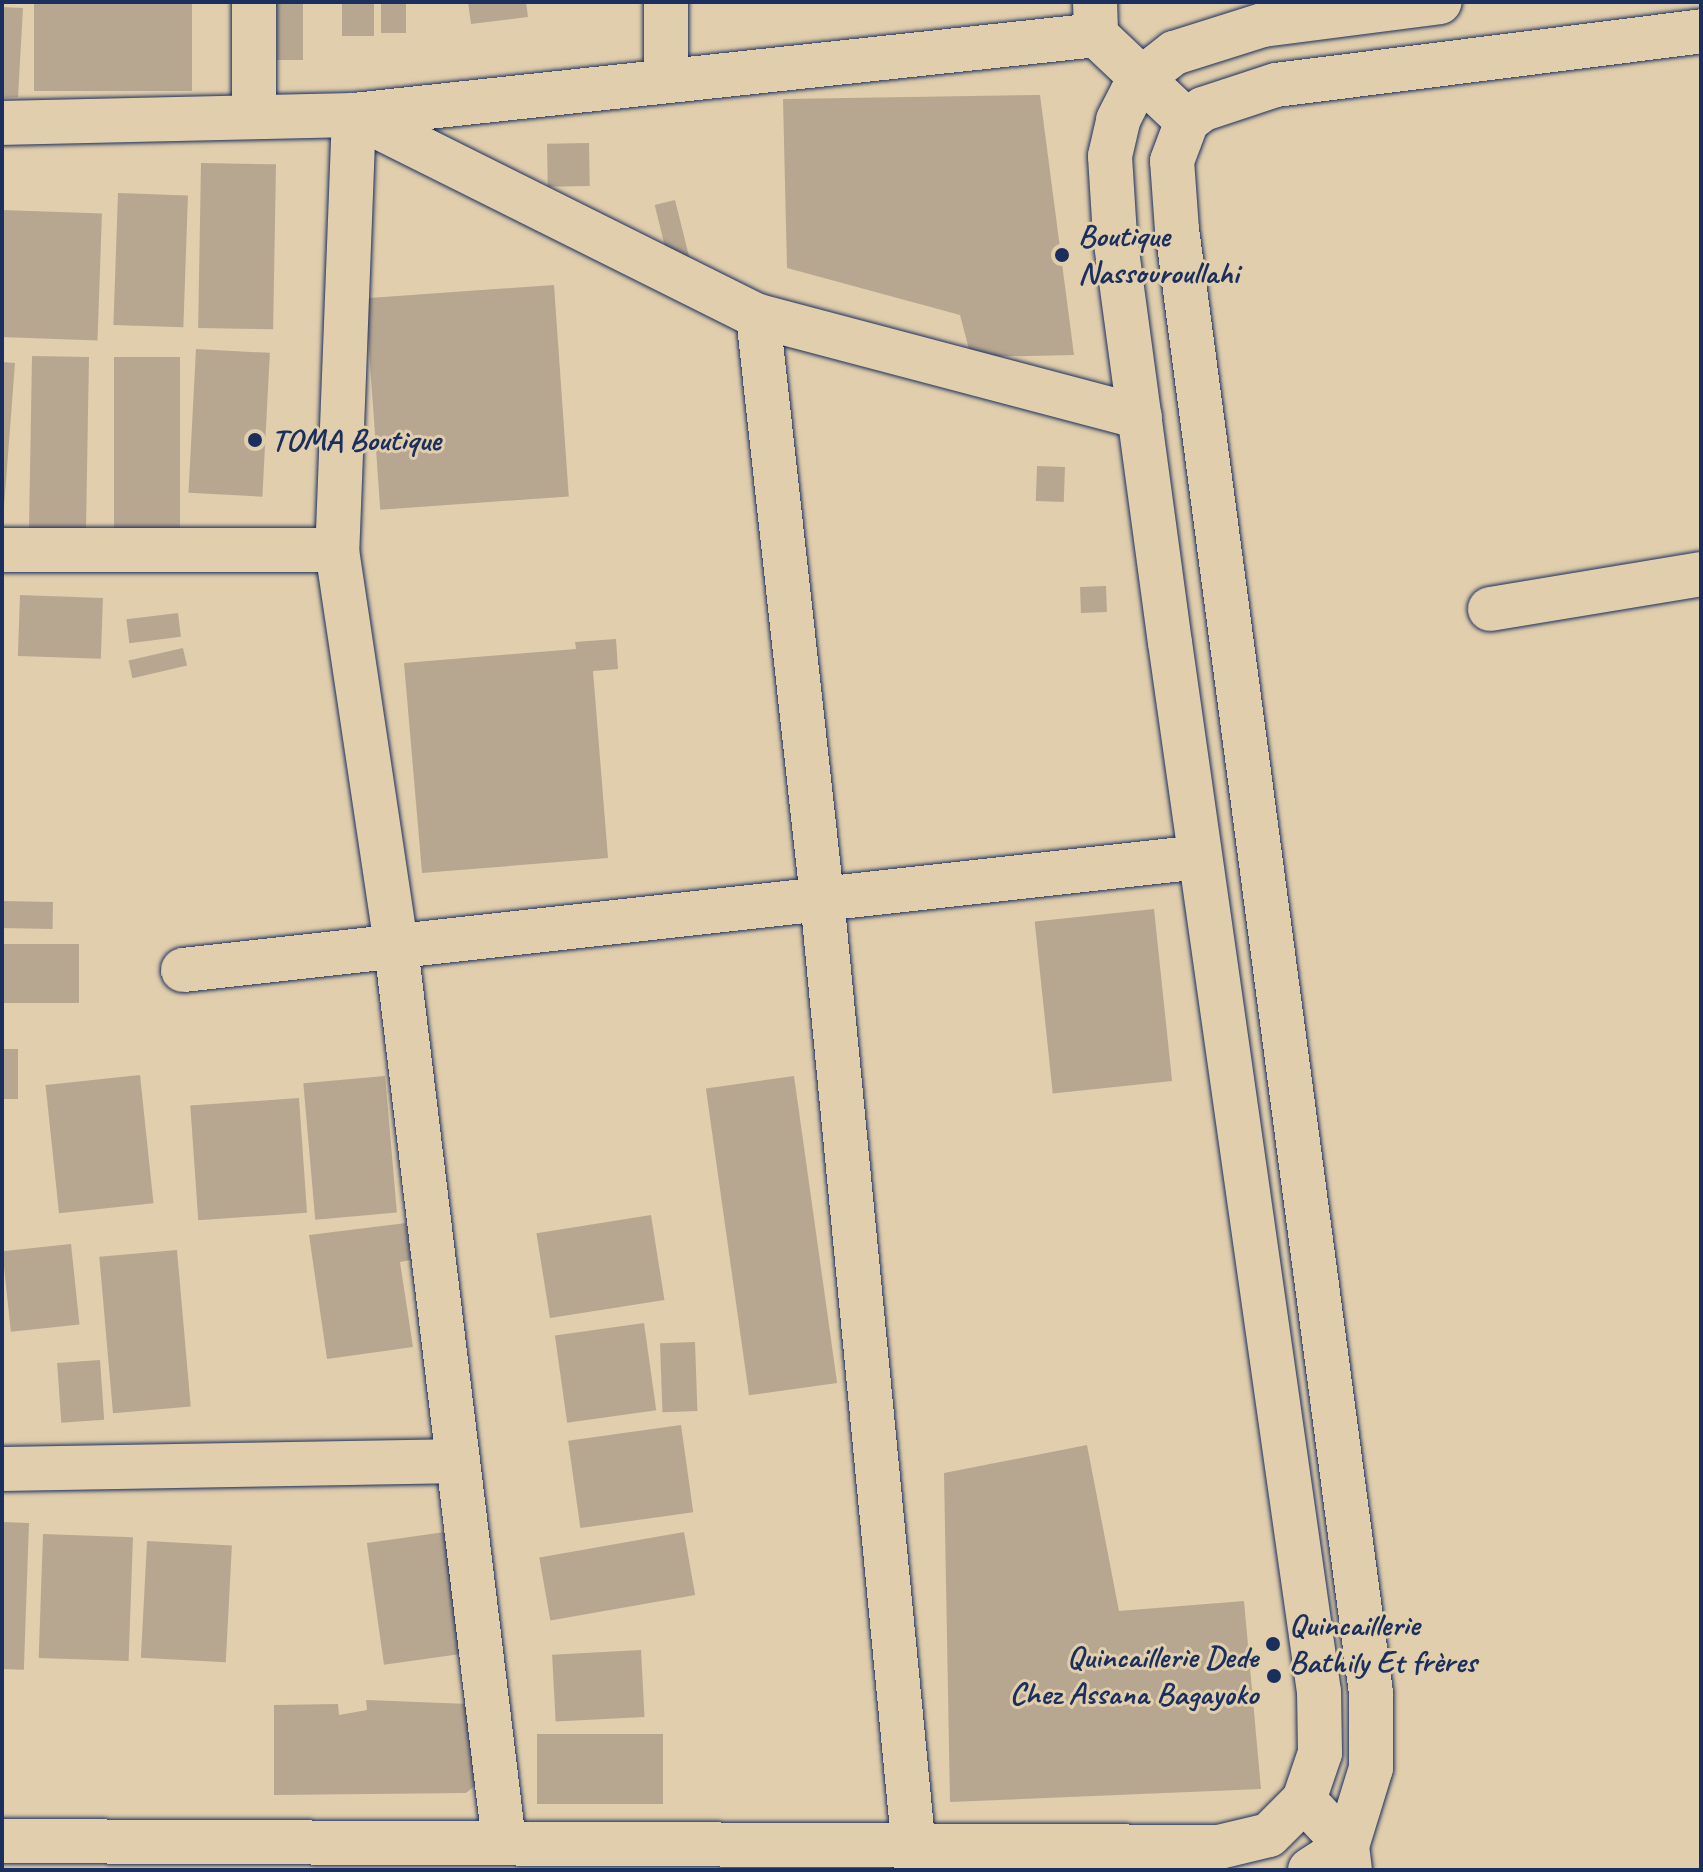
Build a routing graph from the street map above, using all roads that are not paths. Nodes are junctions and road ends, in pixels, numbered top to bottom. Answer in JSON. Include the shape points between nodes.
{"nodes":[{"id":1,"x":254,"y":2,"type":"edge"},
{"id":2,"x":666,"y":2,"type":"edge"},
{"id":3,"x":1440,"y":2,"type":"edge"},
{"id":4,"x":1354,"y":8,"type":"edge"},
{"id":5,"x":1096,"y":19,"type":"edge"},
{"id":6,"x":1701,"y":31,"type":"edge"},
{"id":7,"x":666,"y":81,"type":"junction"},
{"id":8,"x":1138,"y":81,"type":"junction"},
{"id":9,"x":354,"y":115,"type":"junction"},
{"id":10,"x":254,"y":117,"type":"junction"},
{"id":11,"x":1187,"y":121,"type":"junction"},
{"id":12,"x":2,"y":123,"type":"edge"},
{"id":13,"x":758,"y":316,"type":"junction"},
{"id":14,"x":1140,"y":417,"type":"junction"},
{"id":15,"x":2,"y":550,"type":"edge"},
{"id":16,"x":337,"y":550,"type":"junction"},
{"id":17,"x":1701,"y":574,"type":"edge"},
{"id":18,"x":1490,"y":609,"type":"dead end"},
{"id":19,"x":1200,"y":857,"type":"junction"},
{"id":20,"x":822,"y":898,"type":"junction"},
{"id":21,"x":396,"y":947,"type":"junction"},
{"id":22,"x":183,"y":970,"type":"dead end"},
{"id":23,"x":457,"y":1461,"type":"junction"},
{"id":24,"x":2,"y":1469,"type":"edge"},
{"id":25,"x":1304,"y":1800,"type":"junction"},
{"id":26,"x":2,"y":1841,"type":"edge"},
{"id":27,"x":504,"y":1842,"type":"junction"},
{"id":28,"x":550,"y":1856,"type":"edge"},
{"id":29,"x":915,"y":1857,"type":"edge"},
{"id":30,"x":1348,"y":1858,"type":"edge"},
{"id":31,"x":1310,"y":1870,"type":"edge"}],
"edges":[{"from":1,"to":10,"type":"street"},
{"from":2,"to":7,"type":"street"},
{"from":3,"to":4,"type":"street"},
{"from":4,"to":8,"type":"street","via":[[1263,25],[1174,53]]},
{"from":5,"to":7,"type":"street"},
{"from":5,"to":8,"type":"street"},
{"from":6,"to":11,"type":"street","via":[[1276,85],[1203,109]]},
{"from":7,"to":9,"type":"street"},
{"from":8,"to":11,"type":"street"},
{"from":8,"to":14,"type":"street","via":[[1118,120],[1110,156]]},
{"from":9,"to":10,"type":"street"},
{"from":9,"to":13,"type":"street"},
{"from":9,"to":16,"type":"street"},
{"from":10,"to":12,"type":"street"},
{"from":11,"to":30,"type":"street","via":[[1172,161],[1177,230],[1371,1693],[1371,1768]]},
{"from":13,"to":14,"type":"street"},
{"from":13,"to":20,"type":"street"},
{"from":14,"to":19,"type":"street"},
{"from":15,"to":16,"type":"street"},
{"from":16,"to":21,"type":"street"},
{"from":17,"to":18,"type":"street"},
{"from":19,"to":20,"type":"street"},
{"from":19,"to":25,"type":"street","via":[[1319,1692],[1320,1753]]},
{"from":20,"to":21,"type":"street"},
{"from":20,"to":29,"type":"street"},
{"from":21,"to":22,"type":"street"},
{"from":21,"to":23,"type":"street"},
{"from":23,"to":24,"type":"street"},
{"from":23,"to":27,"type":"street"},
{"from":25,"to":29,"type":"street","via":[[1269,1835],[1219,1847]]},
{"from":25,"to":30,"type":"street"},
{"from":26,"to":27,"type":"street"},
{"from":27,"to":28,"type":"street"},
{"from":28,"to":29,"type":"street"},
{"from":30,"to":31,"type":"street"}]}
